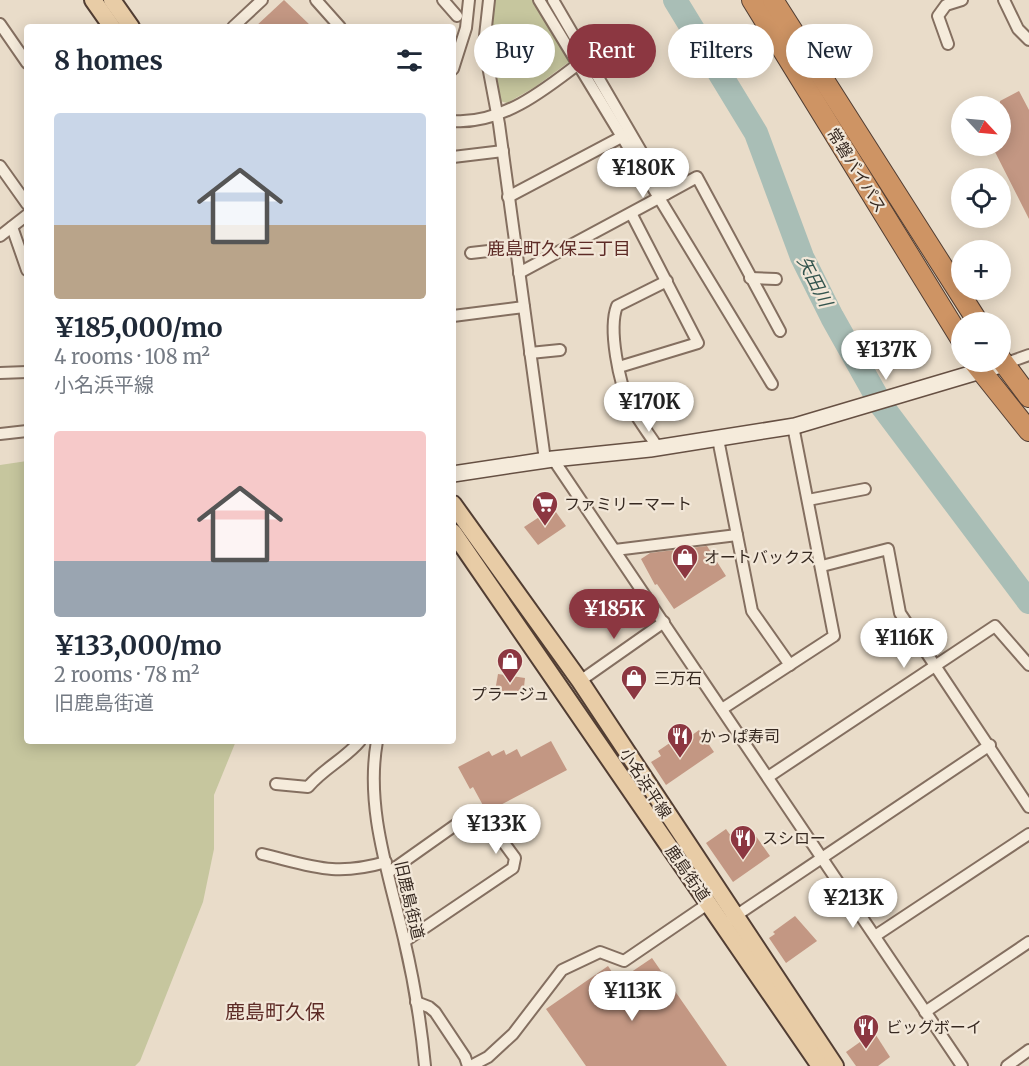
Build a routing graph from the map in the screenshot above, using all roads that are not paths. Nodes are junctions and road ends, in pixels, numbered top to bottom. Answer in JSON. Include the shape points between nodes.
{"nodes":[{"id":1,"x":93,"y":0,"type":"edge"},
{"id":2,"x":112,"y":0,"type":"edge"},
{"id":3,"x":262,"y":0,"type":"edge"},
{"id":4,"x":316,"y":0,"type":"edge"},
{"id":5,"x":443,"y":0,"type":"edge"},
{"id":6,"x":469,"y":0,"type":"edge"},
{"id":7,"x":489,"y":0,"type":"edge"},
{"id":8,"x":539,"y":0,"type":"edge"},
{"id":9,"x":553,"y":0,"type":"edge"},
{"id":10,"x":752,"y":0,"type":"edge"},
{"id":11,"x":773,"y":0,"type":"edge"},
{"id":12,"x":962,"y":0,"type":"edge"},
{"id":13,"x":1004,"y":0,"type":"edge"},
{"id":14,"x":457,"y":16,"type":"dead end"},
{"id":15,"x":0,"y":24,"type":"edge"},
{"id":16,"x":110,"y":24,"type":"edge"},
{"id":17,"x":129,"y":24,"type":"edge"},
{"id":18,"x":236,"y":24,"type":"edge"},
{"id":19,"x":337,"y":24,"type":"edge"},
{"id":20,"x":567,"y":29,"type":"edge"},
{"id":21,"x":567,"y":40,"type":"edge"},
{"id":22,"x":1029,"y":40,"type":"edge"},
{"id":23,"x":948,"y":44,"type":"dead end"},
{"id":24,"x":24,"y":59,"type":"edge"},
{"id":25,"x":456,"y":60,"type":"edge"},
{"id":26,"x":567,"y":72,"type":"edge"},
{"id":27,"x":592,"y":78,"type":"edge"},
{"id":28,"x":497,"y":114,"type":"junction"},
{"id":29,"x":456,"y":121,"type":"edge"},
{"id":30,"x":626,"y":135,"type":"junction"},
{"id":31,"x":503,"y":151,"type":"junction"},
{"id":32,"x":456,"y":157,"type":"edge"},
{"id":33,"x":0,"y":166,"type":"edge"},
{"id":34,"x":663,"y":196,"type":"junction"},
{"id":35,"x":508,"y":197,"type":"junction"},
{"id":36,"x":24,"y":200,"type":"edge"},
{"id":37,"x":632,"y":215,"type":"junction"},
{"id":38,"x":24,"y":217,"type":"edge"},
{"id":39,"x":12,"y":227,"type":"junction"},
{"id":40,"x":0,"y":236,"type":"edge"},
{"id":41,"x":515,"y":248,"type":"junction"},
{"id":42,"x":471,"y":253,"type":"dead end"},
{"id":43,"x":24,"y":261,"type":"edge"},
{"id":44,"x":519,"y":273,"type":"junction"},
{"id":45,"x":750,"y":278,"type":"junction"},
{"id":46,"x":776,"y":279,"type":"dead end"},
{"id":47,"x":667,"y":281,"type":"junction"},
{"id":48,"x":524,"y":307,"type":"junction"},
{"id":49,"x":972,"y":312,"type":"edge"},
{"id":50,"x":456,"y":316,"type":"edge"},
{"id":51,"x":951,"y":323,"type":"edge"},
{"id":52,"x":780,"y":331,"type":"dead end"},
{"id":53,"x":560,"y":350,"type":"dead end"},
{"id":54,"x":530,"y":353,"type":"junction"},
{"id":55,"x":1029,"y":355,"type":"edge"},
{"id":56,"x":1011,"y":359,"type":"edge"},
{"id":57,"x":619,"y":367,"type":"junction"},
{"id":58,"x":24,"y":372,"type":"edge"},
{"id":59,"x":959,"y":372,"type":"edge"},
{"id":60,"x":982,"y":372,"type":"edge"},
{"id":61,"x":1010,"y":372,"type":"edge"},
{"id":62,"x":0,"y":373,"type":"edge"},
{"id":63,"x":772,"y":384,"type":"dead end"},
{"id":64,"x":1029,"y":397,"type":"edge"},
{"id":65,"x":793,"y":426,"type":"junction"},
{"id":66,"x":24,"y":431,"type":"edge"},
{"id":67,"x":1029,"y":431,"type":"edge"},
{"id":68,"x":0,"y":434,"type":"edge"},
{"id":69,"x":718,"y":439,"type":"junction"},
{"id":70,"x":658,"y":448,"type":"junction"},
{"id":71,"x":549,"y":460,"type":"junction"},
{"id":72,"x":456,"y":474,"type":"edge"},
{"id":73,"x":865,"y":489,"type":"dead end"},
{"id":74,"x":808,"y":500,"type":"junction"},
{"id":75,"x":456,"y":508,"type":"edge"},
{"id":76,"x":737,"y":535,"type":"junction"},
{"id":77,"x":456,"y":536,"type":"edge"},
{"id":78,"x":615,"y":550,"type":"junction"},
{"id":79,"x":822,"y":566,"type":"junction"},
{"id":80,"x":664,"y":622,"type":"junction"},
{"id":81,"x":790,"y":665,"type":"junction"},
{"id":82,"x":935,"y":665,"type":"junction"},
{"id":83,"x":1029,"y":665,"type":"edge"},
{"id":84,"x":580,"y":681,"type":"junction"},
{"id":85,"x":722,"y":710,"type":"junction"},
{"id":86,"x":358,"y":744,"type":"edge"},
{"id":87,"x":377,"y":744,"type":"edge"},
{"id":88,"x":990,"y":745,"type":"junction"},
{"id":89,"x":768,"y":777,"type":"junction"},
{"id":90,"x":276,"y":784,"type":"dead end"},
{"id":91,"x":1029,"y":807,"type":"edge"},
{"id":92,"x":1029,"y":834,"type":"edge"},
{"id":93,"x":262,"y":854,"type":"dead end"},
{"id":94,"x":822,"y":858,"type":"junction"},
{"id":95,"x":387,"y":867,"type":"junction"},
{"id":96,"x":709,"y":903,"type":"junction"},
{"id":97,"x":729,"y":921,"type":"junction"},
{"id":98,"x":874,"y":936,"type":"junction"},
{"id":99,"x":405,"y":941,"type":"junction"},
{"id":100,"x":1029,"y":942,"type":"edge"},
{"id":101,"x":416,"y":1002,"type":"junction"},
{"id":102,"x":925,"y":1012,"type":"junction"},
{"id":103,"x":1029,"y":1050,"type":"edge"},
{"id":104,"x":425,"y":1066,"type":"edge"},
{"id":105,"x":469,"y":1066,"type":"edge"},
{"id":106,"x":820,"y":1066,"type":"edge"},
{"id":107,"x":835,"y":1066,"type":"edge"},
{"id":108,"x":962,"y":1066,"type":"edge"},
{"id":109,"x":1006,"y":1066,"type":"edge"}],
"edges":[{"from":1,"to":16,"type":"main road"},
{"from":2,"to":17,"type":"main road"},
{"from":3,"to":18,"type":"street"},
{"from":4,"to":19,"type":"street"},
{"from":5,"to":14,"type":"street"},
{"from":6,"to":25,"type":"street","via":[[466,28]]},
{"from":7,"to":28,"type":"street","via":[[484,45]]},
{"from":8,"to":21,"type":"street"},
{"from":9,"to":20,"type":"street"},
{"from":10,"to":51,"type":"highway","name":"常磐バイパス"},
{"from":11,"to":49,"type":"highway","name":"常磐バイパス"},
{"from":12,"to":23,"type":"street","via":[[946,5],[938,16]]},
{"from":13,"to":22,"type":"street","via":[[1018,29]]},
{"from":15,"to":24,"type":"street"},
{"from":26,"to":28,"type":"street","via":[[540,92]]},
{"from":27,"to":30,"type":"street"},
{"from":28,"to":29,"type":"street"},
{"from":28,"to":31,"type":"street"},
{"from":30,"to":34,"type":"street"},
{"from":30,"to":35,"type":"street"},
{"from":31,"to":32,"type":"street"},
{"from":31,"to":35,"type":"street"},
{"from":33,"to":36,"type":"street"},
{"from":34,"to":37,"type":"street"},
{"from":34,"to":45,"type":"street","via":[[697,177]]},
{"from":34,"to":63,"type":"street"},
{"from":35,"to":41,"type":"street"},
{"from":37,"to":44,"type":"street"},
{"from":37,"to":47,"type":"street"},
{"from":38,"to":39,"type":"street"},
{"from":39,"to":40,"type":"street"},
{"from":39,"to":43,"type":"street"},
{"from":41,"to":42,"type":"street"},
{"from":41,"to":44,"type":"street"},
{"from":44,"to":48,"type":"street"},
{"from":45,"to":46,"type":"street"},
{"from":45,"to":52,"type":"street"},
{"from":47,"to":57,"type":"street","via":[[617,306],[614,314]]},
{"from":47,"to":57,"type":"street","via":[[698,343]]},
{"from":48,"to":50,"type":"street"},
{"from":48,"to":54,"type":"street"},
{"from":53,"to":54,"type":"street"},
{"from":54,"to":71,"type":"street"},
{"from":55,"to":56,"type":"street"},
{"from":57,"to":70,"type":"street","via":[[629,404]]},
{"from":58,"to":62,"type":"street"},
{"from":59,"to":65,"type":"street"},
{"from":60,"to":67,"type":"highway"},
{"from":61,"to":64,"type":"highway"},
{"from":65,"to":69,"type":"street"},
{"from":65,"to":74,"type":"street"},
{"from":66,"to":68,"type":"street"},
{"from":69,"to":70,"type":"street"},
{"from":69,"to":76,"type":"street"},
{"from":70,"to":71,"type":"street"},
{"from":71,"to":72,"type":"street"},
{"from":71,"to":78,"type":"street"},
{"from":73,"to":74,"type":"street"},
{"from":74,"to":79,"type":"street"},
{"from":75,"to":84,"type":"main road","name":"小名浜平線"},
{"from":76,"to":78,"type":"street"},
{"from":76,"to":81,"type":"street","via":[[752,611]]},
{"from":77,"to":96,"type":"main road","name":"鹿島街道"},
{"from":78,"to":80,"type":"street"},
{"from":79,"to":81,"type":"street","via":[[834,636]]},
{"from":79,"to":82,"type":"street","via":[[888,549],[900,613]]},
{"from":80,"to":84,"type":"street"},
{"from":80,"to":85,"type":"street"},
{"from":81,"to":85,"type":"street"},
{"from":82,"to":83,"type":"street","via":[[995,626]]},
{"from":82,"to":88,"type":"street"},
{"from":82,"to":89,"type":"street"},
{"from":84,"to":97,"type":"main road","name":"小名浜平線"},
{"from":85,"to":89,"type":"street"},
{"from":86,"to":90,"type":"street","via":[[308,787]]},
{"from":87,"to":95,"type":"street","name":"旧鹿島街道","via":[[373,794]]},
{"from":88,"to":91,"type":"street"},
{"from":88,"to":94,"type":"street"},
{"from":89,"to":94,"type":"street"},
{"from":92,"to":98,"type":"street"},
{"from":93,"to":95,"type":"street","via":[[333,870]]},
{"from":94,"to":97,"type":"street"},
{"from":94,"to":98,"type":"street"},
{"from":95,"to":99,"type":"street","name":"旧鹿島街道"},
{"from":95,"to":99,"type":"street","via":[[471,814],[485,817],[515,858],[513,868]]},
{"from":96,"to":97,"type":"main road","name":"鹿島街道"},
{"from":96,"to":105,"type":"street","via":[[624,961],[600,952],[562,970],[513,1034],[488,1057]]},
{"from":97,"to":106,"type":"main road","name":"鹿島街道"},
{"from":97,"to":107,"type":"main road","name":"小名浜平線"},
{"from":98,"to":102,"type":"street"},
{"from":99,"to":101,"type":"street","name":"旧鹿島街道"},
{"from":100,"to":102,"type":"street"},
{"from":101,"to":104,"type":"street","name":"旧鹿島街道"},
{"from":101,"to":105,"type":"street","via":[[435,1012]]},
{"from":102,"to":108,"type":"street"},
{"from":103,"to":109,"type":"street"}]}
